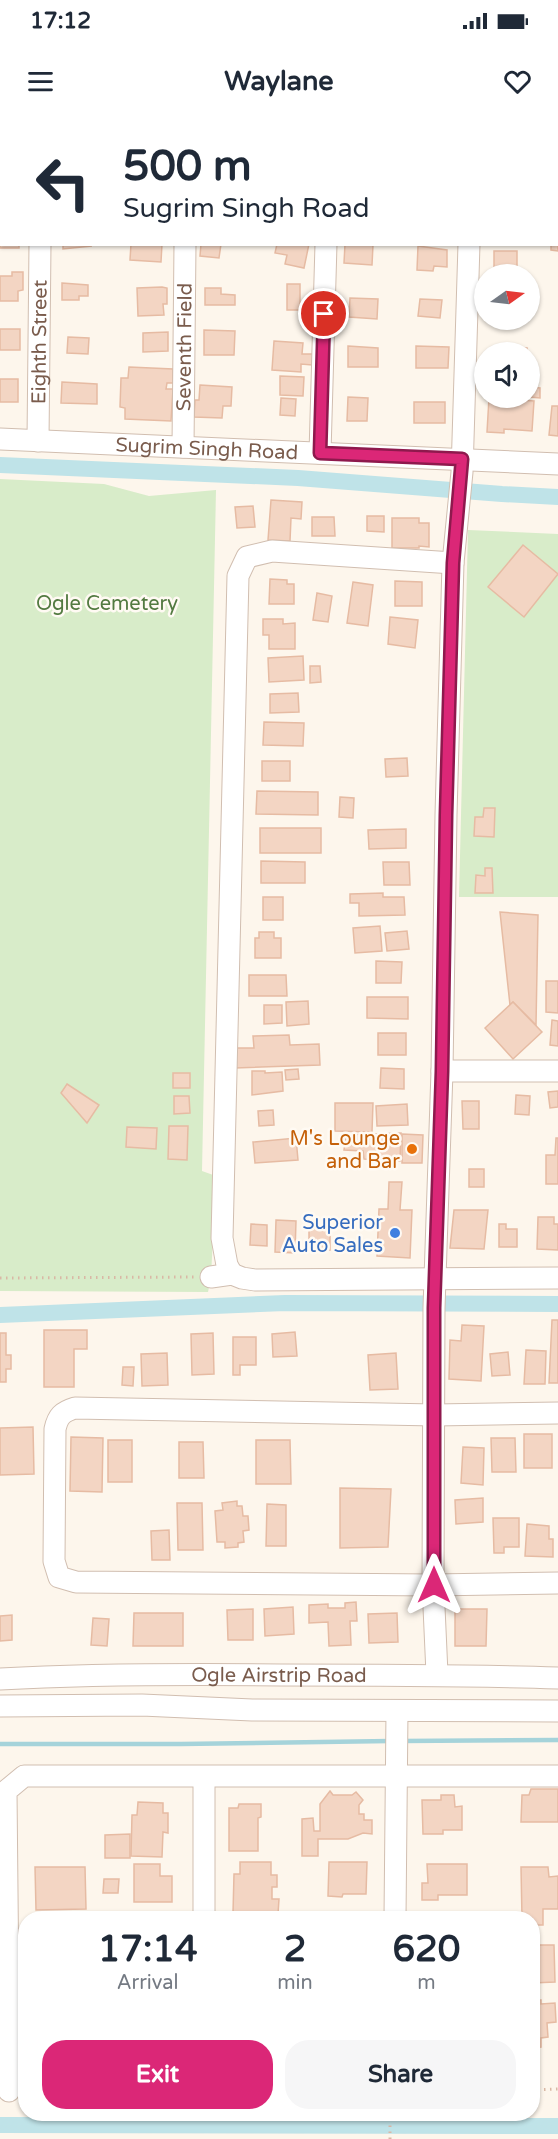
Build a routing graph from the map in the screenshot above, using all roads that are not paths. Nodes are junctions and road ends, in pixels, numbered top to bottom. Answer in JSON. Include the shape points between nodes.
{"nodes":[{"id":1,"x":40,"y":246,"type":"edge"},
{"id":2,"x":185,"y":246,"type":"edge"},
{"id":3,"x":326,"y":246,"type":"edge"},
{"id":4,"x":469,"y":246,"type":"edge"},
{"id":5,"x":0,"y":439,"type":"edge"},
{"id":6,"x":38,"y":441,"type":"junction"},
{"id":7,"x":183,"y":447,"type":"junction"},
{"id":8,"x":320,"y":453,"type":"junction"},
{"id":9,"x":558,"y":464,"type":"edge"},
{"id":10,"x":462,"y":466,"type":"junction"},
{"id":11,"x":453,"y":563,"type":"junction"},
{"id":12,"x":442,"y":1071,"type":"junction"},
{"id":13,"x":558,"y":1071,"type":"edge"},
{"id":14,"x":232,"y":1274,"type":"junction"},
{"id":15,"x":211,"y":1277,"type":"road end"},
{"id":16,"x":558,"y":1278,"type":"edge"},
{"id":17,"x":435,"y":1292,"type":"junction"},
{"id":18,"x":558,"y":1413,"type":"edge"},
{"id":19,"x":435,"y":1415,"type":"junction"},
{"id":20,"x":558,"y":1583,"type":"edge"},
{"id":21,"x":434,"y":1585,"type":"junction"},
{"id":22,"x":437,"y":1674,"type":"junction"},
{"id":23,"x":558,"y":1677,"type":"edge"},
{"id":24,"x":0,"y":1679,"type":"edge"},
{"id":25,"x":0,"y":1706,"type":"edge"},
{"id":26,"x":558,"y":1711,"type":"edge"},
{"id":27,"x":396,"y":1715,"type":"junction"},
{"id":28,"x":558,"y":1776,"type":"edge"},
{"id":29,"x":204,"y":1777,"type":"junction"},
{"id":30,"x":395,"y":1777,"type":"junction"},
{"id":31,"x":204,"y":1911,"type":"edge"},
{"id":32,"x":395,"y":1911,"type":"edge"},
{"id":33,"x":9,"y":2091,"type":"dead end"}],
"edges":[{"from":1,"to":6,"type":"street","name":"Eighth Street"},
{"from":2,"to":7,"type":"street","name":"Seventh Field"},
{"from":3,"to":8,"type":"street"},
{"from":4,"to":10,"type":"street"},
{"from":5,"to":6,"type":"street","name":"Sugrim Singh Road"},
{"from":6,"to":7,"type":"street","name":"Sugrim Singh Road"},
{"from":7,"to":8,"type":"street","name":"Sugrim Singh Road"},
{"from":8,"to":10,"type":"street","name":"Sugrim Singh Road"},
{"from":9,"to":10,"type":"street","name":"Sugrim Singh Road"},
{"from":10,"to":11,"type":"street"},
{"from":11,"to":12,"type":"street"},
{"from":11,"to":14,"type":"street","via":[[272,551],[248,557],[238,576],[222,1238]]},
{"from":12,"to":13,"type":"street"},
{"from":12,"to":17,"type":"street"},
{"from":14,"to":15,"type":"street"},
{"from":14,"to":17,"type":"street","via":[[255,1280]]},
{"from":16,"to":17,"type":"street"},
{"from":17,"to":19,"type":"street"},
{"from":18,"to":19,"type":"street"},
{"from":19,"to":21,"type":"street"},
{"from":19,"to":21,"type":"street","via":[[75,1408],[60,1414],[54,1429],[54,1549],[59,1577],[76,1582]]},
{"from":20,"to":21,"type":"street"},
{"from":21,"to":22,"type":"street"},
{"from":22,"to":23,"type":"street","name":"Ogle Airstrip Road"},
{"from":22,"to":24,"type":"street","name":"Ogle Airstrip Road"},
{"from":25,"to":27,"type":"street","name":"Ogle Airstrip Road","via":[[131,1705]]},
{"from":26,"to":27,"type":"street","name":"Ogle Airstrip Road"},
{"from":27,"to":30,"type":"street"},
{"from":28,"to":30,"type":"street"},
{"from":29,"to":30,"type":"street"},
{"from":29,"to":31,"type":"street"},
{"from":29,"to":33,"type":"street","via":[[24,1776],[6,1791]]},
{"from":30,"to":32,"type":"street"}]}
